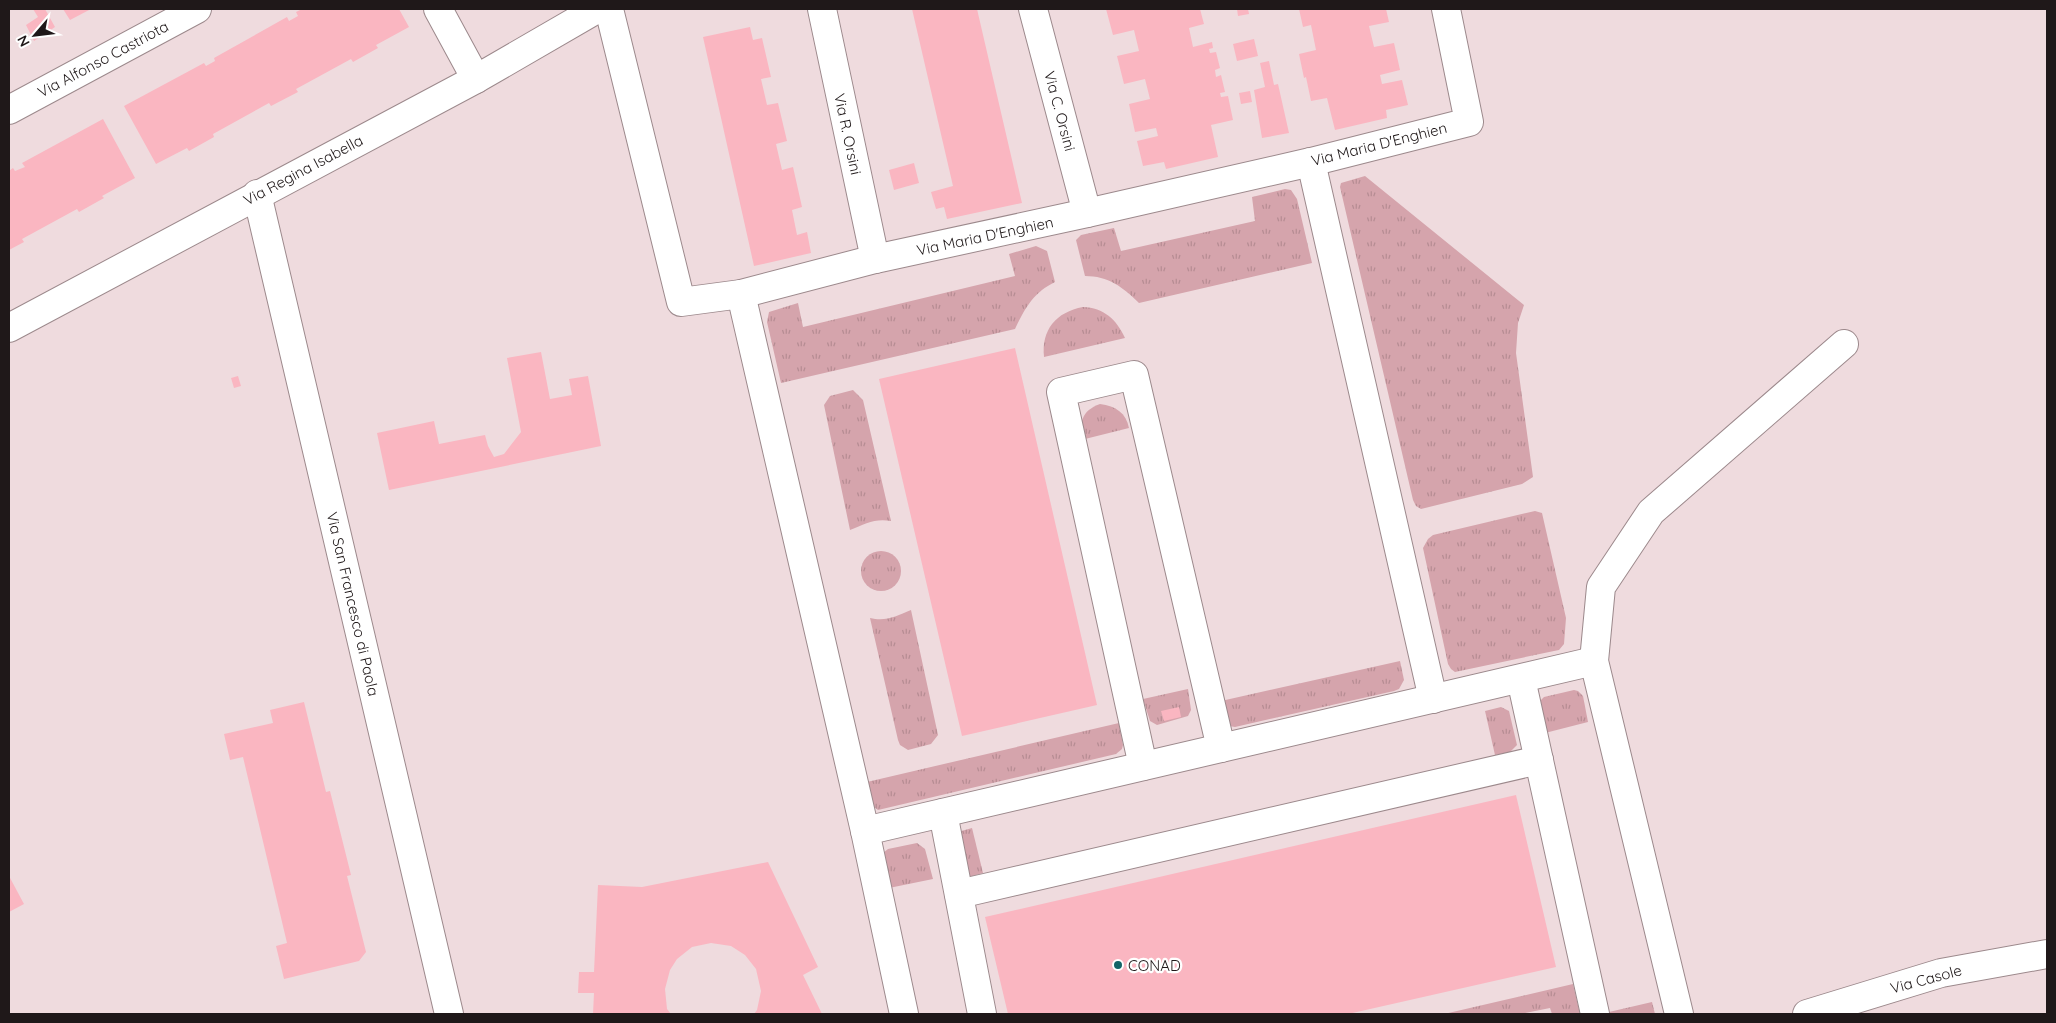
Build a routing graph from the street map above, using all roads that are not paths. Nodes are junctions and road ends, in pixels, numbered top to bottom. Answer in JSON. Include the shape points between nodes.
{"nodes":[{"id":1,"x":196,"y":9,"type":"edge"},
{"id":2,"x":438,"y":9,"type":"edge"},
{"id":3,"x":597,"y":9,"type":"edge"},
{"id":4,"x":610,"y":9,"type":"edge"},
{"id":5,"x":822,"y":9,"type":"edge"},
{"id":6,"x":1033,"y":9,"type":"edge"},
{"id":7,"x":1446,"y":9,"type":"edge"},
{"id":8,"x":476,"y":79,"type":"junction"},
{"id":9,"x":9,"y":110,"type":"edge"},
{"id":10,"x":1311,"y":162,"type":"junction"},
{"id":11,"x":257,"y":194,"type":"junction"},
{"id":12,"x":1087,"y":213,"type":"junction"},
{"id":13,"x":875,"y":259,"type":"junction"},
{"id":14,"x":741,"y":294,"type":"junction"},
{"id":15,"x":9,"y":328,"type":"edge"},
{"id":16,"x":1844,"y":344,"type":"dead end"},
{"id":17,"x":1594,"y":661,"type":"junction"},
{"id":18,"x":1521,"y":678,"type":"junction"},
{"id":19,"x":1433,"y":699,"type":"junction"},
{"id":20,"x":1221,"y":748,"type":"junction"},
{"id":21,"x":1539,"y":760,"type":"junction"},
{"id":22,"x":1143,"y":766,"type":"junction"},
{"id":23,"x":943,"y":813,"type":"junction"},
{"id":24,"x":865,"y":831,"type":"junction"},
{"id":25,"x":958,"y":894,"type":"junction"},
{"id":26,"x":2047,"y":954,"type":"edge"},
{"id":27,"x":449,"y":1014,"type":"edge"},
{"id":28,"x":904,"y":1014,"type":"edge"},
{"id":29,"x":982,"y":1014,"type":"edge"},
{"id":30,"x":1595,"y":1014,"type":"edge"},
{"id":31,"x":1679,"y":1014,"type":"edge"},
{"id":32,"x":1807,"y":1014,"type":"edge"}],
"edges":[{"from":1,"to":9,"type":"street","name":"Via Alfonso Castriota"},
{"from":2,"to":8,"type":"street"},
{"from":3,"to":8,"type":"street","name":"Via Regina Isabella"},
{"from":4,"to":14,"type":"street","name":"Via Maria D'Enghien","via":[[680,302]]},
{"from":5,"to":13,"type":"street","name":"Via R. Orsini"},
{"from":6,"to":12,"type":"street","name":"Via C. Orsini"},
{"from":7,"to":10,"type":"street","name":"Via Maria D'Enghien","via":[[1469,122]]},
{"from":8,"to":11,"type":"street","name":"Via Regina Isabella"},
{"from":10,"to":12,"type":"street","name":"Via Maria D'Enghien"},
{"from":10,"to":19,"type":"street"},
{"from":11,"to":15,"type":"street","name":"Via Regina Isabella"},
{"from":11,"to":27,"type":"street","name":"Via San Francesco di Paola"},
{"from":12,"to":13,"type":"street","name":"Via Maria D'Enghien"},
{"from":13,"to":14,"type":"street","name":"Via Maria D'Enghien"},
{"from":14,"to":24,"type":"street"},
{"from":16,"to":17,"type":"street","via":[[1651,512],[1601,587]]},
{"from":17,"to":18,"type":"street"},
{"from":17,"to":31,"type":"street"},
{"from":18,"to":19,"type":"street"},
{"from":18,"to":21,"type":"street"},
{"from":19,"to":20,"type":"street"},
{"from":20,"to":22,"type":"street"},
{"from":20,"to":22,"type":"street","via":[[1134,375],[1061,392]]},
{"from":21,"to":25,"type":"street"},
{"from":21,"to":30,"type":"street"},
{"from":22,"to":23,"type":"street"},
{"from":23,"to":24,"type":"street"},
{"from":23,"to":25,"type":"street"},
{"from":24,"to":28,"type":"street"},
{"from":25,"to":29,"type":"street"},
{"from":26,"to":32,"type":"street","name":"Via Casole","via":[[1942,973]]}]}
